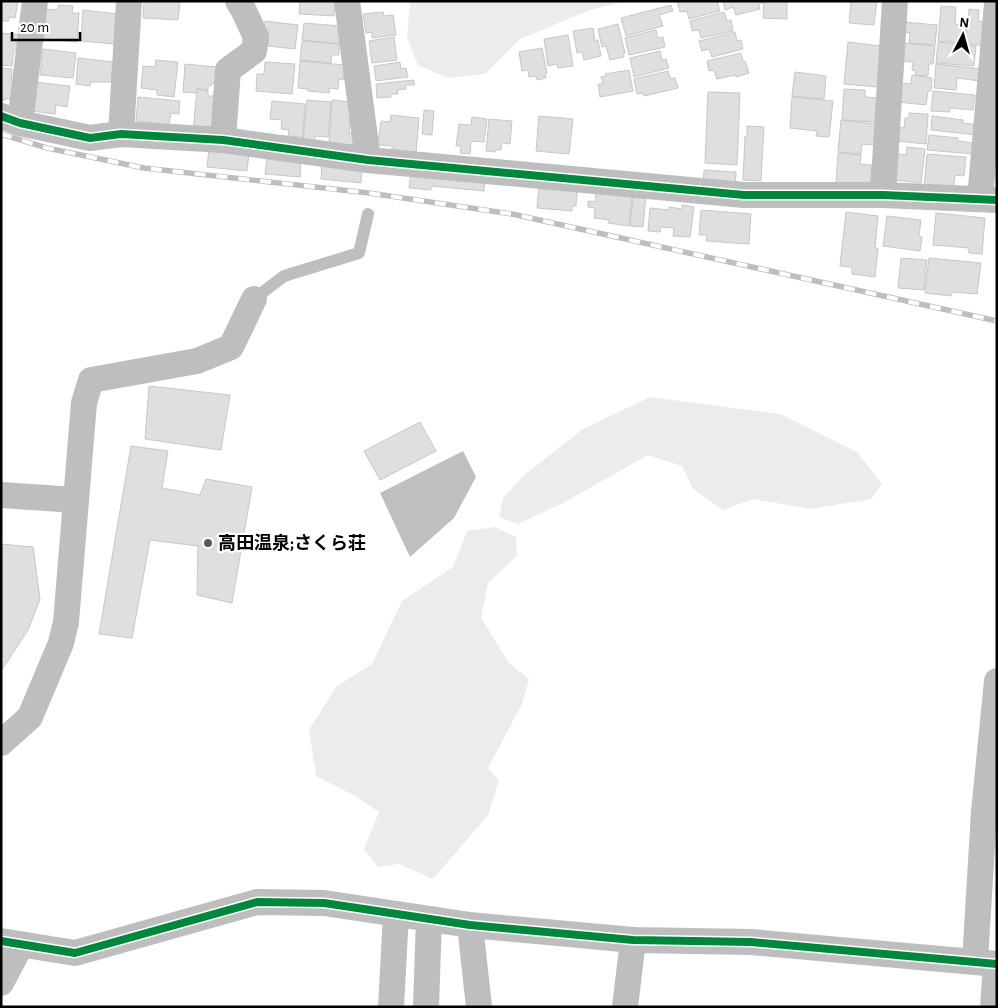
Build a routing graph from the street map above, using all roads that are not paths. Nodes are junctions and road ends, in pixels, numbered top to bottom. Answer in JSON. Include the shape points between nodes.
{"nodes":[{"id":1,"x":35,"y":1,"type":"edge"},
{"id":2,"x":129,"y":1,"type":"edge"},
{"id":3,"x":238,"y":1,"type":"edge"},
{"id":4,"x":347,"y":1,"type":"edge"},
{"id":5,"x":895,"y":1,"type":"edge"},
{"id":6,"x":997,"y":4,"type":"edge"},
{"id":7,"x":11,"y":119,"type":"edge"},
{"id":8,"x":121,"y":134,"type":"junction"},
{"id":9,"x":223,"y":140,"type":"junction"},
{"id":10,"x":368,"y":160,"type":"junction"},
{"id":11,"x":883,"y":195,"type":"junction"},
{"id":12,"x":988,"y":200,"type":"edge"},
{"id":13,"x":368,"y":214,"type":"dead end"},
{"id":14,"x":254,"y":299,"type":"joint"},
{"id":15,"x":1,"y":495,"type":"edge"},
{"id":16,"x":76,"y":500,"type":"junction"},
{"id":17,"x":997,"y":681,"type":"edge"},
{"id":18,"x":1,"y":743,"type":"edge"},
{"id":19,"x":396,"y":914,"type":"junction"},
{"id":20,"x":429,"y":919,"type":"junction"},
{"id":21,"x":470,"y":926,"type":"junction"},
{"id":22,"x":632,"y":940,"type":"junction"},
{"id":23,"x":11,"y":943,"type":"edge"},
{"id":24,"x":989,"y":963,"type":"edge"},
{"id":25,"x":1,"y":983,"type":"edge"},
{"id":26,"x":391,"y":1007,"type":"edge"},
{"id":27,"x":426,"y":1007,"type":"edge"},
{"id":28,"x":479,"y":1007,"type":"edge"},
{"id":29,"x":625,"y":1007,"type":"edge"},
{"id":30,"x":993,"y":1007,"type":"edge"}],
"edges":[{"from":1,"to":7,"type":"street"},
{"from":2,"to":8,"type":"street"},
{"from":3,"to":9,"type":"street","via":[[256,37],[254,51],[228,70]]},
{"from":4,"to":10,"type":"street"},
{"from":5,"to":11,"type":"street"},
{"from":6,"to":12,"type":"street"},
{"from":7,"to":8,"type":"street","via":[[90,138]]},
{"from":8,"to":9,"type":"street"},
{"from":9,"to":10,"type":"street"},
{"from":10,"to":11,"type":"street","via":[[744,195]]},
{"from":11,"to":12,"type":"street"},
{"from":13,"to":14,"type":"lane","via":[[360,254],[284,276]]},
{"from":14,"to":16,"type":"street","via":[[231,347],[198,360],[91,380],[84,403]]},
{"from":15,"to":16,"type":"street"},
{"from":16,"to":18,"type":"street","via":[[66,622],[61,643],[30,717]]},
{"from":17,"to":24,"type":"street","via":[[984,812]]},
{"from":19,"to":20,"type":"street"},
{"from":19,"to":23,"type":"street","via":[[324,903],[257,902],[76,953]]},
{"from":19,"to":26,"type":"street"},
{"from":20,"to":21,"type":"street"},
{"from":20,"to":27,"type":"street"},
{"from":21,"to":22,"type":"street"},
{"from":21,"to":28,"type":"street"},
{"from":22,"to":24,"type":"street","via":[[751,942]]},
{"from":22,"to":29,"type":"street"},
{"from":23,"to":25,"type":"street"},
{"from":24,"to":30,"type":"street"}]}
